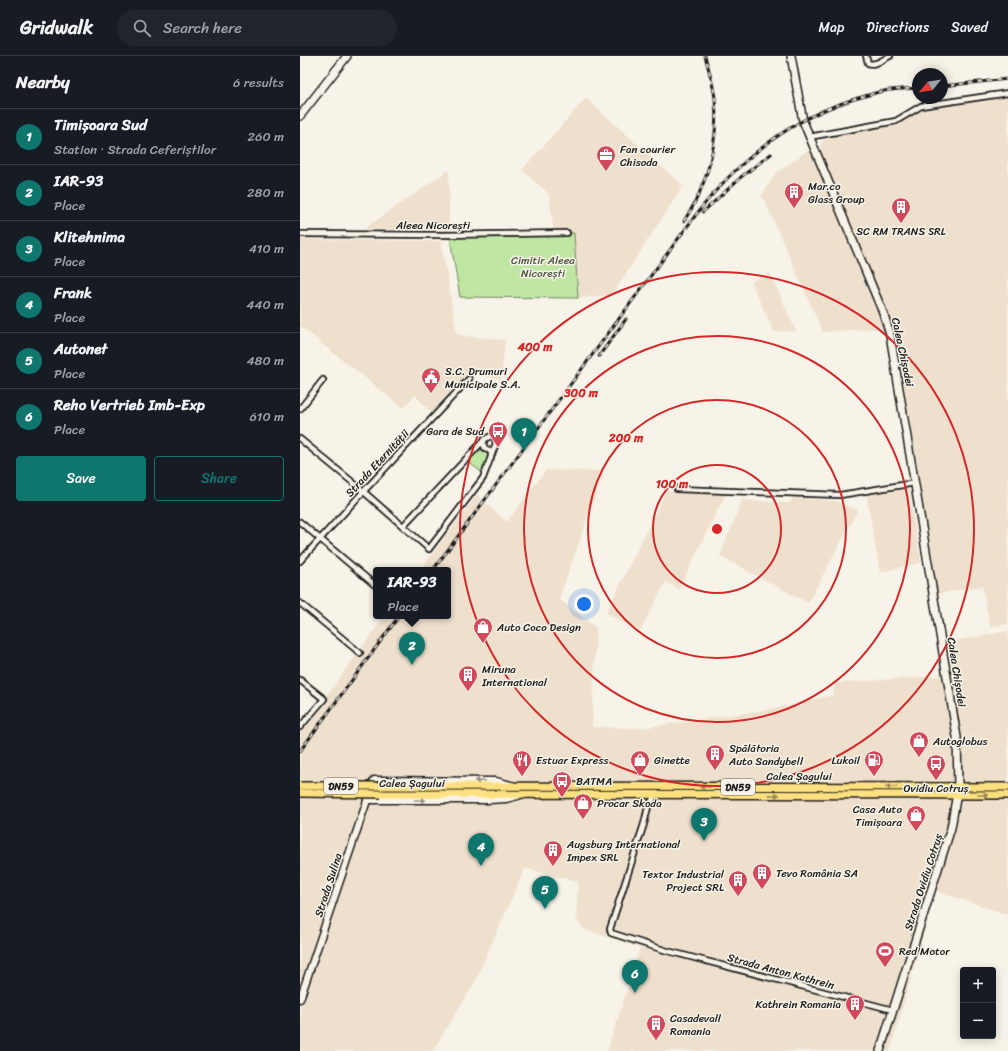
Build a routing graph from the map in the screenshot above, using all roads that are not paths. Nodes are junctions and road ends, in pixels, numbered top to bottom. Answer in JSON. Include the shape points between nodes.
{"nodes":[{"id":1,"x":346,"y":56,"type":"edge"},
{"id":2,"x":791,"y":56,"type":"edge"},
{"id":3,"x":866,"y":56,"type":"edge"},
{"id":4,"x":890,"y":56,"type":"edge"},
{"id":5,"x":1008,"y":93,"type":"edge"},
{"id":6,"x":300,"y":116,"type":"edge"},
{"id":7,"x":809,"y":137,"type":"junction"},
{"id":8,"x":567,"y":233,"type":"dead end"},
{"id":9,"x":300,"y":234,"type":"edge"},
{"id":10,"x":469,"y":379,"type":"dead end"},
{"id":11,"x":323,"y":380,"type":"dead end"},
{"id":12,"x":300,"y":409,"type":"edge"},
{"id":13,"x":300,"y":439,"type":"edge"},
{"id":14,"x":484,"y":440,"type":"junction"},
{"id":15,"x":495,"y":446,"type":"junction"},
{"id":16,"x":478,"y":447,"type":"junction"},
{"id":17,"x":487,"y":449,"type":"junction"},
{"id":18,"x":492,"y":458,"type":"junction"},
{"id":19,"x":915,"y":483,"type":"junction"},
{"id":20,"x":677,"y":488,"type":"dead end"},
{"id":21,"x":363,"y":492,"type":"junction"},
{"id":22,"x":300,"y":522,"type":"edge"},
{"id":23,"x":403,"y":526,"type":"junction"},
{"id":24,"x":321,"y":539,"type":"junction"},
{"id":25,"x":300,"y":561,"type":"edge"},
{"id":26,"x":373,"y":583,"type":"edge"},
{"id":27,"x":300,"y":602,"type":"edge"},
{"id":28,"x":360,"y":653,"type":"dead end"},
{"id":29,"x":300,"y":680,"type":"edge"},
{"id":30,"x":300,"y":727,"type":"edge"},
{"id":31,"x":374,"y":780,"type":"joint"},
{"id":32,"x":300,"y":786,"type":"edge"},
{"id":33,"x":518,"y":787,"type":"junction"},
{"id":34,"x":958,"y":787,"type":"junction"},
{"id":35,"x":1008,"y":787,"type":"edge"},
{"id":36,"x":381,"y":790,"type":"junction"},
{"id":37,"x":300,"y":793,"type":"edge"},
{"id":38,"x":525,"y":794,"type":"junction"},
{"id":39,"x":643,"y":794,"type":"junction"},
{"id":40,"x":656,"y":794,"type":"junction"},
{"id":41,"x":957,"y":795,"type":"junction"},
{"id":42,"x":1008,"y":795,"type":"edge"},
{"id":43,"x":367,"y":800,"type":"junction"},
{"id":44,"x":648,"y":806,"type":"junction"},
{"id":45,"x":300,"y":999,"type":"edge"},
{"id":46,"x":893,"y":1010,"type":"junction"},
{"id":47,"x":880,"y":1051,"type":"edge"}],
"edges":[{"from":1,"to":6,"type":"main road"},
{"from":2,"to":7,"type":"main road","name":"Calea Chișodei","via":[[801,112]]},
{"from":3,"to":4,"type":"street","via":[[868,63],[871,64]]},
{"from":5,"to":7,"type":"street","via":[[921,106],[896,121]]},
{"from":7,"to":19,"type":"main road","name":"Calea Chișodei","via":[[887,325]]},
{"from":8,"to":9,"type":"street","name":"Aleea Nicorești"},
{"from":10,"to":21,"type":"street","name":"Strada Eternității"},
{"from":11,"to":12,"type":"street"},
{"from":13,"to":21,"type":"street"},
{"from":14,"to":15,"type":"street","via":[[494,436]]},
{"from":14,"to":16,"type":"street"},
{"from":14,"to":17,"type":"street","via":[[483,445]]},
{"from":15,"to":17,"type":"street"},
{"from":15,"to":18,"type":"street"},
{"from":16,"to":17,"type":"street"},
{"from":16,"to":23,"type":"street"},
{"from":17,"to":18,"type":"street","via":[[492,453]]},
{"from":18,"to":23,"type":"street","via":[[483,478],[429,548]]},
{"from":19,"to":20,"type":"street","via":[[840,495]]},
{"from":19,"to":34,"type":"main road","name":"Calea Chișodei","via":[[957,737]]},
{"from":21,"to":23,"type":"street"},
{"from":21,"to":24,"type":"street","name":"Strada Eternității"},
{"from":22,"to":24,"type":"street"},
{"from":24,"to":25,"type":"street","name":"Strada Eternității"},
{"from":24,"to":26,"type":"street"},
{"from":27,"to":28,"type":"street"},
{"from":29,"to":30,"type":"street","via":[[324,699]]},
{"from":33,"to":31,"type":"street","name":"Calea Șagului","one_way":true,"via":[[496,781]]},
{"from":31,"to":43,"type":"street","name":"Strada Sulina"},
{"from":32,"to":36,"type":"main road","name":"Calea Șagului","number":"DN59","bridge":true},
{"from":34,"to":33,"type":"main road","name":"Calea Șagului","number":"DN59","one_way":true},
{"from":33,"to":36,"type":"main road","name":"Calea Șagului","number":"DN59"},
{"from":34,"to":35,"type":"main road","name":"Calea Șagului","number":"DN59"},
{"from":34,"to":41,"type":"main road","name":"Strada Ovidiu Cotruș"},
{"from":36,"to":37,"type":"main road","name":"Calea Șagului","number":"DN59","bridge":true},
{"from":36,"to":38,"type":"main road","name":"Calea Șagului","number":"DN59"},
{"from":38,"to":39,"type":"main road","name":"Calea Șagului","number":"DN59"},
{"from":43,"to":38,"type":"street","name":"Calea Șagului","one_way":true,"via":[[489,800]]},
{"from":39,"to":40,"type":"main road","name":"Calea Șagului","number":"DN59"},
{"from":39,"to":44,"type":"street"},
{"from":40,"to":41,"type":"main road","name":"Calea Șagului","number":"DN59","one_way":true},
{"from":40,"to":44,"type":"street"},
{"from":41,"to":42,"type":"main road","name":"Calea Șagului","number":"DN59","one_way":true},
{"from":41,"to":46,"type":"main road","name":"Strada Ovidiu Cotruș","via":[[951,828]]},
{"from":43,"to":45,"type":"street","name":"Strada Sulina"},
{"from":44,"to":46,"type":"street","name":"Strada Anton Kathrein","via":[[611,933],[664,950]]},
{"from":46,"to":47,"type":"main road","name":"Strada Ovidiu Cotruș"}]}
